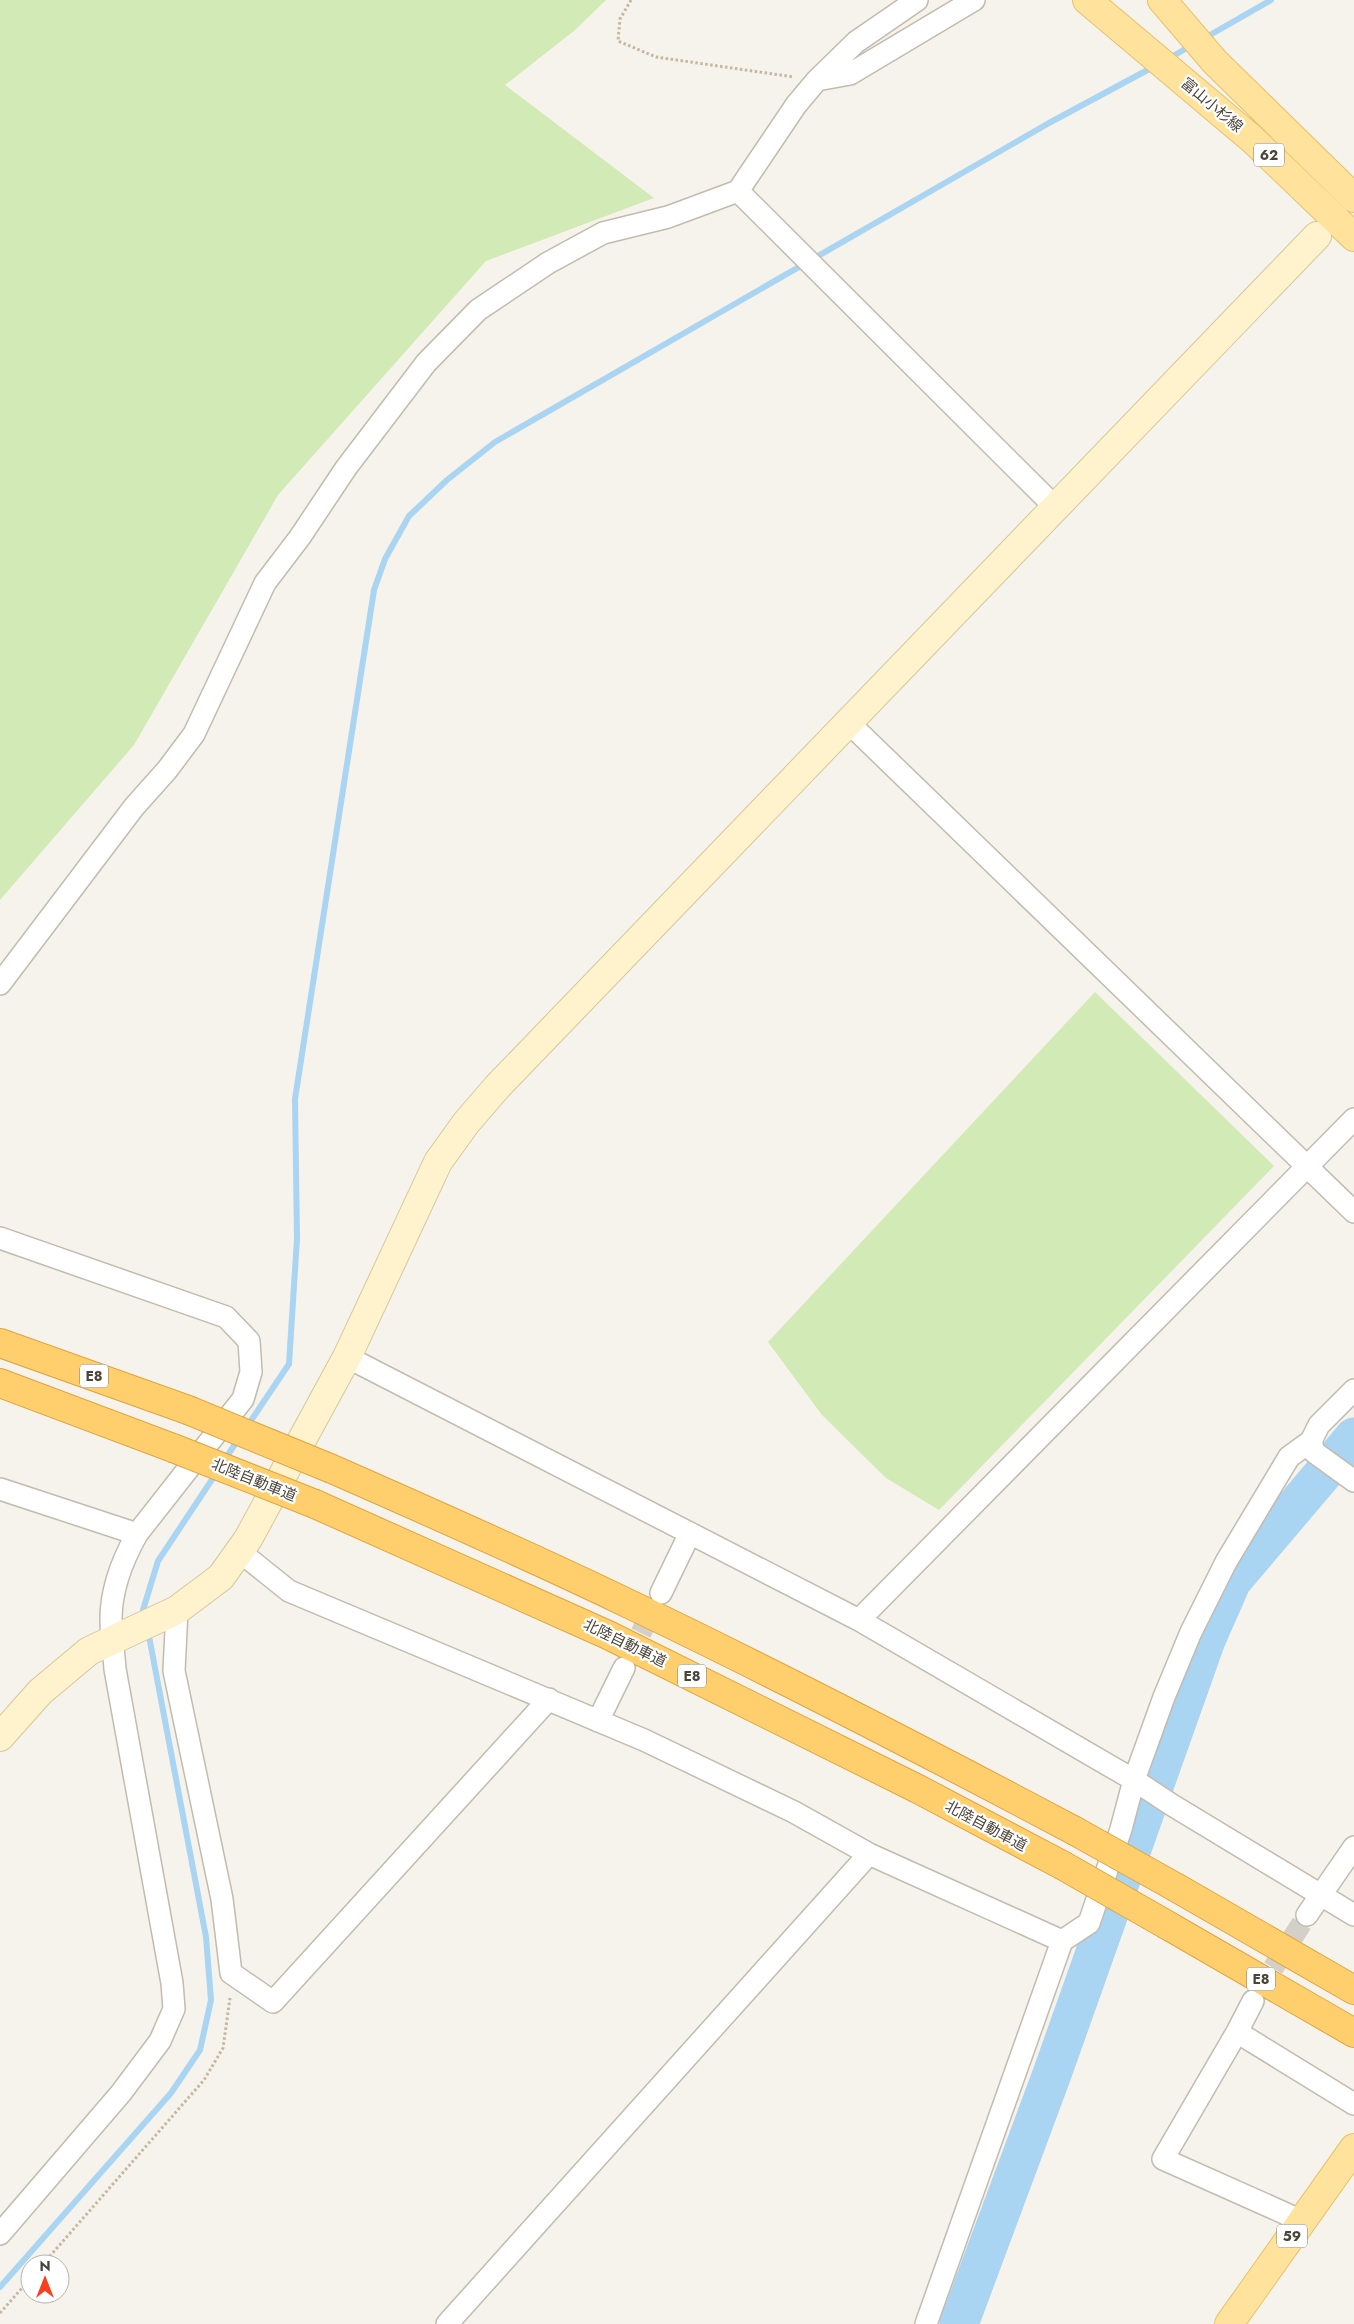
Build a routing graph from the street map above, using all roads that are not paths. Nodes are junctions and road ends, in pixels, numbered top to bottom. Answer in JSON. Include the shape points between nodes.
{"nodes":[{"id":1,"x":917,"y":0,"type":"edge"},
{"id":2,"x":974,"y":0,"type":"edge"},
{"id":3,"x":1087,"y":0,"type":"edge"},
{"id":4,"x":1169,"y":9,"type":"edge"},
{"id":5,"x":817,"y":80,"type":"junction"},
{"id":6,"x":738,"y":191,"type":"junction"},
{"id":7,"x":1354,"y":198,"type":"edge"},
{"id":8,"x":1318,"y":236,"type":"dead end"},
{"id":9,"x":1354,"y":237,"type":"edge"},
{"id":10,"x":1056,"y":508,"type":"junction"},
{"id":11,"x":849,"y":723,"type":"junction"},
{"id":12,"x":0,"y":984,"type":"edge"},
{"id":13,"x":1354,"y":1119,"type":"edge"},
{"id":14,"x":1307,"y":1166,"type":"junction"},
{"id":15,"x":1354,"y":1212,"type":"edge"},
{"id":16,"x":0,"y":1238,"type":"edge"},
{"id":17,"x":0,"y":1343,"type":"edge"},
{"id":18,"x":347,"y":1357,"type":"junction"},
{"id":19,"x":0,"y":1383,"type":"edge"},
{"id":20,"x":1354,"y":1390,"type":"edge"},
{"id":21,"x":1312,"y":1447,"type":"junction"},
{"id":22,"x":1351,"y":1479,"type":"edge"},
{"id":23,"x":0,"y":1489,"type":"edge"},
{"id":24,"x":136,"y":1534,"type":"junction"},
{"id":25,"x":690,"y":1534,"type":"junction"},
{"id":26,"x":239,"y":1551,"type":"junction"},
{"id":27,"x":661,"y":1593,"type":"tunnel mouth"},
{"id":28,"x":177,"y":1610,"type":"junction"},
{"id":29,"x":858,"y":1620,"type":"junction"},
{"id":30,"x":121,"y":1637,"type":"junction"},
{"id":31,"x":624,"y":1668,"type":"tunnel mouth"},
{"id":32,"x":549,"y":1699,"type":"junction"},
{"id":33,"x":598,"y":1720,"type":"junction"},
{"id":34,"x":0,"y":1737,"type":"edge"},
{"id":35,"x":1137,"y":1783,"type":"junction"},
{"id":36,"x":1354,"y":1847,"type":"edge"},
{"id":37,"x":869,"y":1854,"type":"junction"},
{"id":38,"x":1322,"y":1895,"type":"junction"},
{"id":39,"x":1307,"y":1915,"type":"tunnel mouth"},
{"id":40,"x":1354,"y":1915,"type":"edge"},
{"id":41,"x":1062,"y":1940,"type":"junction"},
{"id":42,"x":1354,"y":1990,"type":"edge"},
{"id":43,"x":1253,"y":2001,"type":"tunnel mouth"},
{"id":44,"x":1237,"y":2032,"type":"junction"},
{"id":45,"x":1354,"y":2033,"type":"edge"},
{"id":46,"x":1354,"y":2104,"type":"edge"},
{"id":47,"x":1354,"y":2148,"type":"edge"},
{"id":48,"x":1302,"y":2221,"type":"junction"},
{"id":49,"x":0,"y":2234,"type":"edge"},
{"id":50,"x":447,"y":2324,"type":"edge"},
{"id":51,"x":926,"y":2324,"type":"edge"},
{"id":52,"x":1229,"y":2324,"type":"edge"}],
"edges":[{"from":1,"to":5,"type":"street","via":[[856,42]]},
{"from":2,"to":5,"type":"street","via":[[850,74]]},
{"from":3,"to":9,"type":"main road","name":"富山小杉線","number":"62","via":[[1252,139]]},
{"from":4,"to":7,"type":"main road","name":"富山小杉線","number":"62","via":[[1215,62]]},
{"from":5,"to":6,"type":"street","via":[[796,105]]},
{"from":6,"to":10,"type":"street"},
{"from":6,"to":12,"type":"street","via":[[668,217],[603,233],[548,263],[478,310],[426,363],[346,468],[265,583],[194,734],[134,807]]},
{"from":8,"to":10,"type":"street"},
{"from":10,"to":11,"type":"street"},
{"from":11,"to":14,"type":"street"},
{"from":11,"to":18,"type":"street","via":[[497,1087],[466,1123],[438,1162]]},
{"from":13,"to":14,"type":"street"},
{"from":14,"to":15,"type":"street"},
{"from":14,"to":29,"type":"street"},
{"from":16,"to":24,"type":"street","via":[[226,1317],[249,1341],[252,1372],[243,1399]]},
{"from":17,"to":42,"type":"highway","number":"E8","bridge":true,"via":[[188,1410],[332,1469],[632,1605],[1075,1831]]},
{"from":18,"to":25,"type":"street"},
{"from":18,"to":26,"type":"street"},
{"from":19,"to":45,"type":"highway","name":"北陸自動車道","number":"E8","bridge":true,"via":[[315,1504],[608,1635],[1062,1865]]},
{"from":20,"to":21,"type":"street","via":[[1319,1425]]},
{"from":21,"to":22,"type":"street"},
{"from":21,"to":35,"type":"street","via":[[1289,1457],[1226,1562],[1170,1681]]},
{"from":23,"to":24,"type":"street"},
{"from":24,"to":30,"type":"street","via":[[125,1555],[113,1601],[111,1619]]},
{"from":25,"to":27,"type":"street"},
{"from":25,"to":29,"type":"street"},
{"from":26,"to":28,"type":"street","via":[[221,1577]]},
{"from":26,"to":32,"type":"street","via":[[289,1591]]},
{"from":28,"to":30,"type":"street"},
{"from":28,"to":32,"type":"street","via":[[174,1671],[222,1899],[231,1973],[272,2002]]},
{"from":29,"to":35,"type":"street"},
{"from":30,"to":34,"type":"street","via":[[89,1652],[40,1692]]},
{"from":30,"to":49,"type":"street","via":[[116,1669],[174,2009],[160,2041],[121,2092]]},
{"from":31,"to":33,"type":"street"},
{"from":32,"to":33,"type":"street"},
{"from":33,"to":37,"type":"street","via":[[794,1812]]},
{"from":35,"to":38,"type":"street"},
{"from":35,"to":41,"type":"street","via":[[1089,1923]]},
{"from":36,"to":38,"type":"street"},
{"from":37,"to":41,"type":"street"},
{"from":37,"to":50,"type":"street"},
{"from":38,"to":39,"type":"street"},
{"from":38,"to":40,"type":"street"},
{"from":41,"to":51,"type":"street"},
{"from":43,"to":44,"type":"street"},
{"from":44,"to":46,"type":"street"},
{"from":44,"to":48,"type":"street","via":[[1163,2159]]},
{"from":47,"to":48,"type":"main road","number":"59"},
{"from":48,"to":52,"type":"main road","number":"59"}]}
